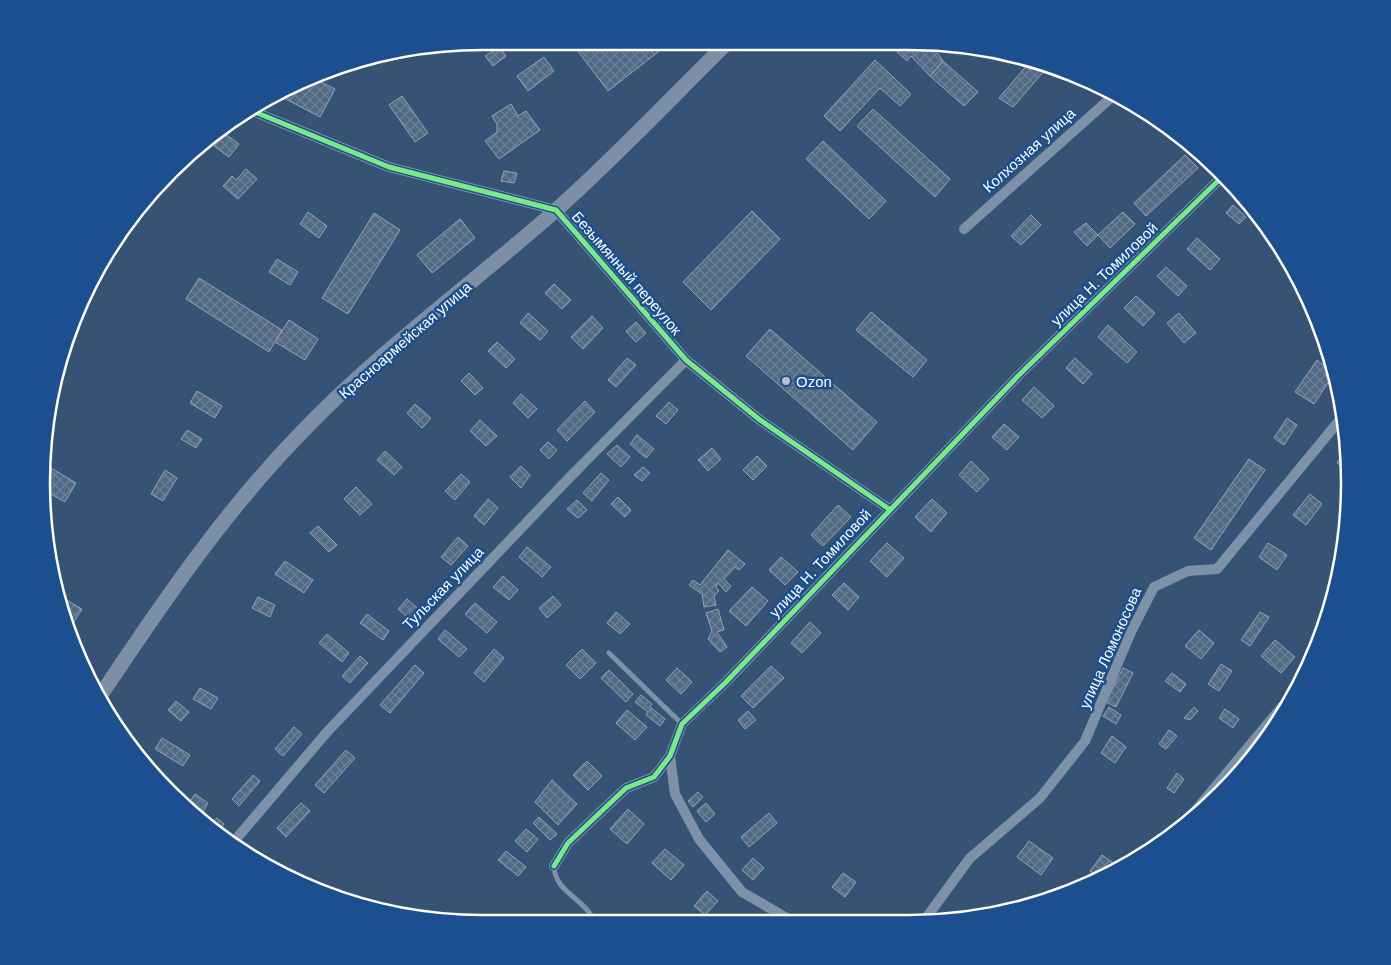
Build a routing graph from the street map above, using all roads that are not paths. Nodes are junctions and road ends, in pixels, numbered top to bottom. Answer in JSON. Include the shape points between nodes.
{"nodes":[{"id":1,"x":720,"y":50,"type":"edge"},
{"id":2,"x":1108,"y":99,"type":"edge"},
{"id":3,"x":258,"y":113,"type":"edge"},
{"id":4,"x":1218,"y":181,"type":"edge"},
{"id":5,"x":556,"y":210,"type":"junction"},
{"id":6,"x":964,"y":230,"type":"dead end"},
{"id":7,"x":686,"y":360,"type":"junction"},
{"id":8,"x":1337,"y":424,"type":"edge"},
{"id":9,"x":889,"y":509,"type":"junction"},
{"id":10,"x":610,"y":653,"type":"dead end"},
{"id":11,"x":104,"y":691,"type":"edge"},
{"id":12,"x":682,"y":724,"type":"junction"},
{"id":13,"x":1266,"y":726,"type":"edge"},
{"id":14,"x":670,"y":756,"type":"junction"},
{"id":15,"x":1216,"y":786,"type":"edge"},
{"id":16,"x":237,"y":839,"type":"edge"},
{"id":17,"x":554,"y":866,"type":"joint"},
{"id":18,"x":929,"y":914,"type":"edge"},
{"id":19,"x":591,"y":915,"type":"edge"},
{"id":20,"x":782,"y":915,"type":"edge"}],
"edges":[{"from":1,"to":5,"type":"main road","name":"Красноармейская улица"},
{"from":2,"to":6,"type":"street","name":"Колхозная улица"},
{"from":3,"to":5,"type":"street","name":"Безымянный переулок","via":[[389,167]]},
{"from":4,"to":9,"type":"street","name":"улица Н. Томиловой","via":[[1019,375]]},
{"from":5,"to":7,"type":"street","name":"Безымянный переулок"},
{"from":5,"to":11,"type":"main road","name":"Красноармейская улица","via":[[390,348],[300,434],[228,514]]},
{"from":7,"to":9,"type":"street","name":"Безымянный переулок","via":[[760,420]]},
{"from":7,"to":16,"type":"street","name":"Тульская улица","via":[[327,732]]},
{"from":8,"to":18,"type":"street","name":"улица Ломоносова","via":[[1217,570],[1188,570],[1154,587],[1131,632],[1085,741],[1040,798],[970,858]]},
{"from":9,"to":12,"type":"street","name":"улица Н. Томиловой","via":[[726,682]]},
{"from":10,"to":12,"type":"lane"},
{"from":12,"to":14,"type":"street","name":"улица Н. Томиловой"},
{"from":13,"to":15,"type":"street"},
{"from":14,"to":17,"type":"street","name":"улица Н. Томиловой","via":[[654,777],[626,788],[568,843]]},
{"from":14,"to":20,"type":"street","via":[[675,794],[699,839],[742,892]]},
{"from":17,"to":19,"type":"lane","via":[[554,874],[562,888],[588,908]]}]}
